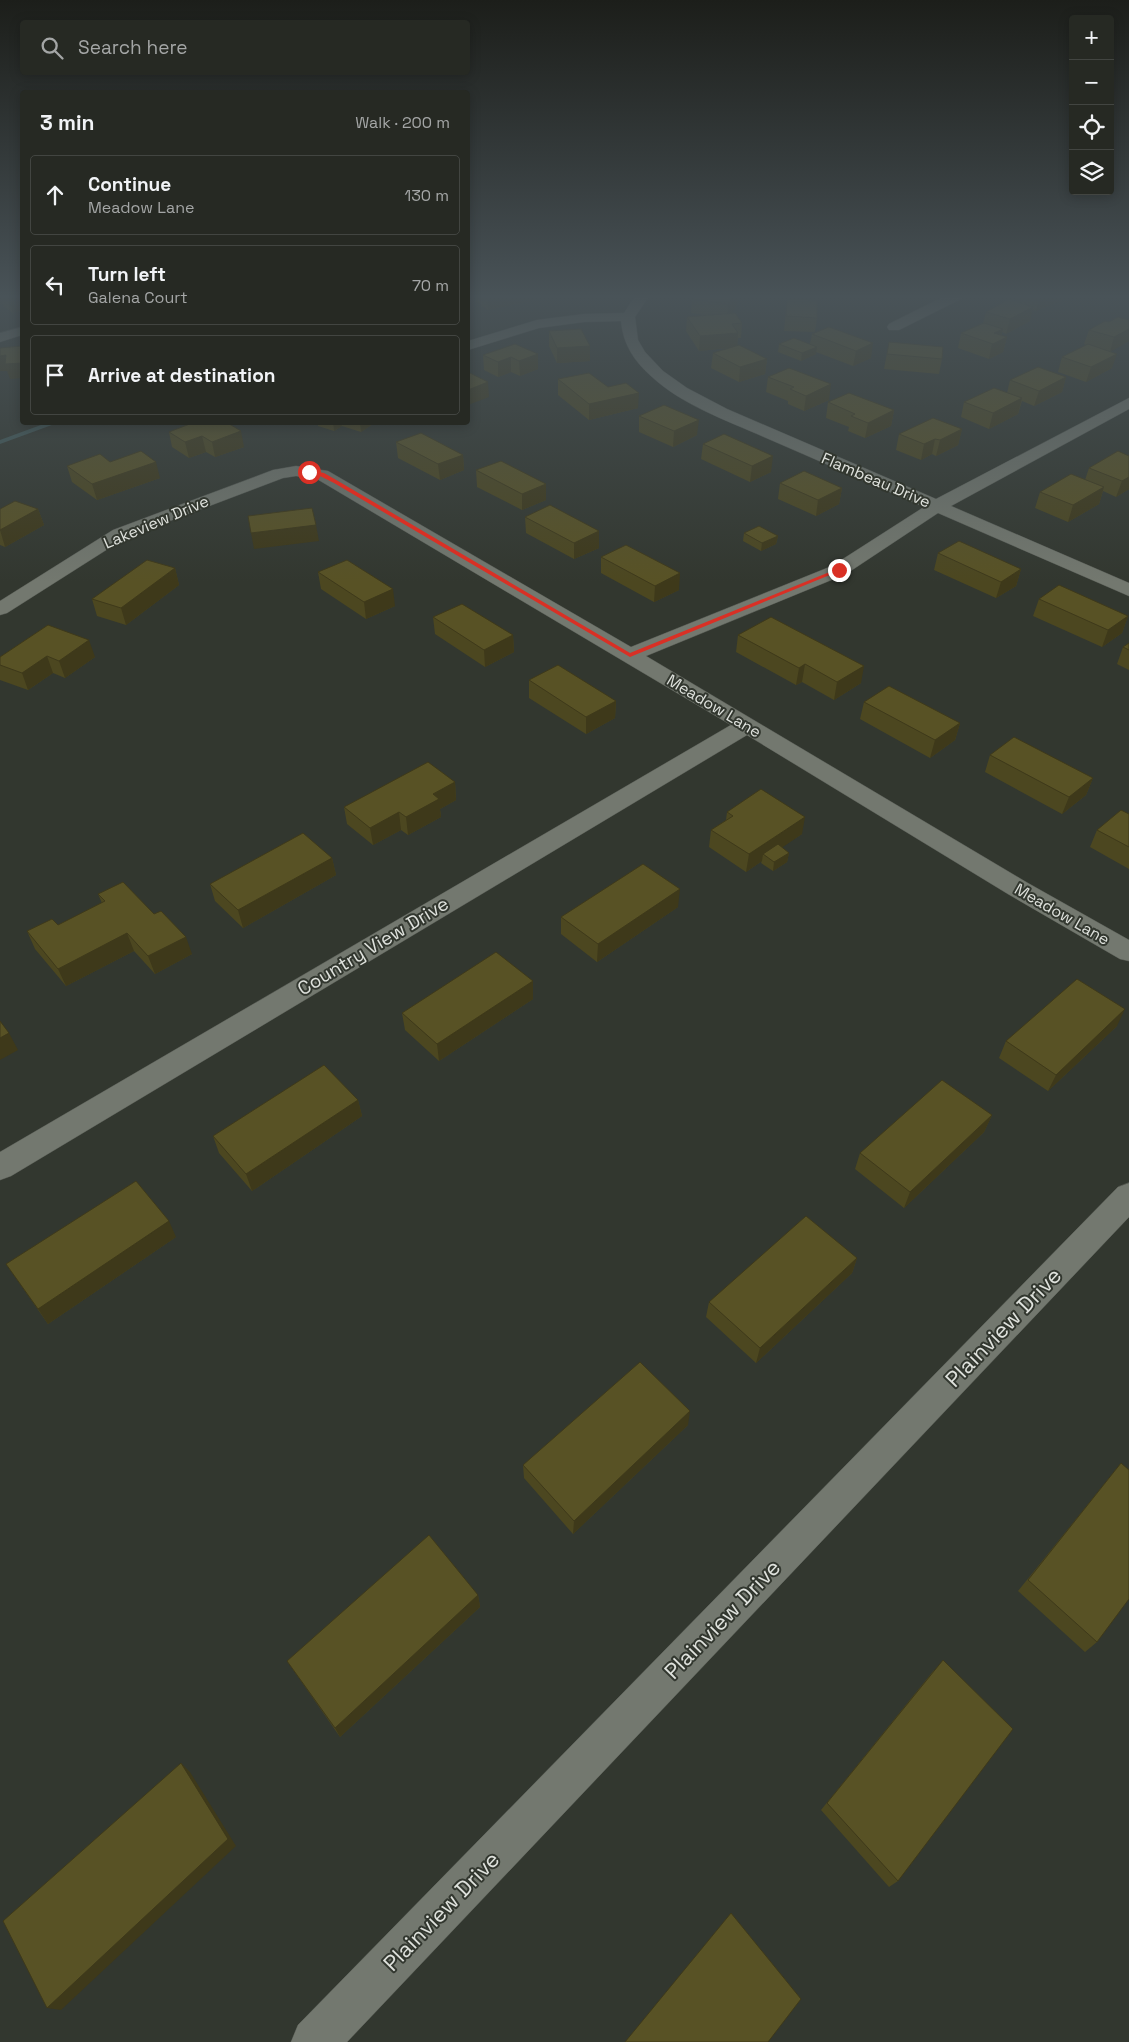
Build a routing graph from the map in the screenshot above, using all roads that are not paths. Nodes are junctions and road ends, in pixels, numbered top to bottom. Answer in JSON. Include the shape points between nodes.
{"nodes":[{"id":1,"x":681,"y":391,"type":"edge"},
{"id":2,"x":1129,"y":403,"type":"edge"},
{"id":3,"x":296,"y":471,"type":"joint"},
{"id":4,"x":936,"y":506,"type":"junction"},
{"id":5,"x":1129,"y":590,"type":"edge"},
{"id":6,"x":0,"y":609,"type":"edge"},
{"id":7,"x":630,"y":655,"type":"junction"},
{"id":8,"x":746,"y":726,"type":"junction"},
{"id":9,"x":1129,"y":952,"type":"edge"},
{"id":10,"x":0,"y":1167,"type":"edge"},
{"id":11,"x":1129,"y":1196,"type":"edge"},
{"id":12,"x":315,"y":2042,"type":"edge"}],
"edges":[{"from":1,"to":4,"type":"street","name":"Flambeau Drive"},
{"from":2,"to":4,"type":"street"},
{"from":3,"to":6,"type":"street","name":"Lakeview Drive","via":[[261,479],[119,534]]},
{"from":3,"to":7,"type":"street","name":"Meadow Lane","via":[[322,474]]},
{"from":4,"to":5,"type":"street","name":"Flambeau Drive"},
{"from":4,"to":7,"type":"street","via":[[839,570]]},
{"from":7,"to":8,"type":"street","name":"Meadow Lane"},
{"from":8,"to":9,"type":"street","name":"Meadow Lane"},
{"from":8,"to":10,"type":"street","name":"Country View Drive"},
{"from":11,"to":12,"type":"street","name":"Plainview Drive"}]}
